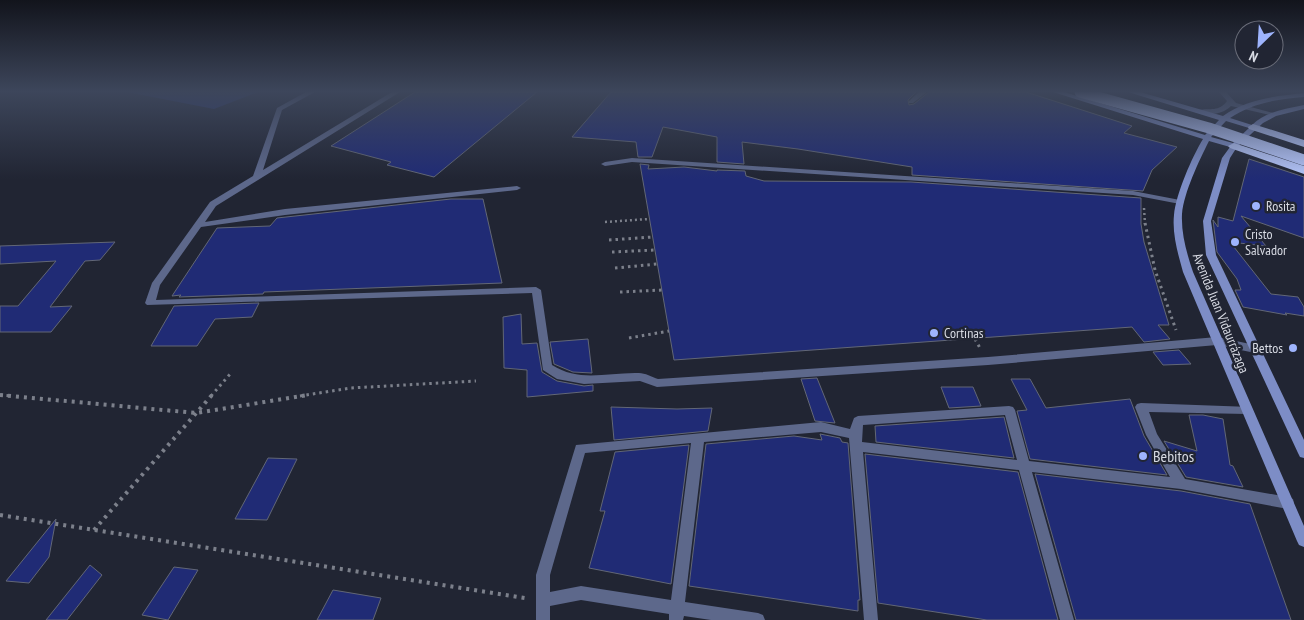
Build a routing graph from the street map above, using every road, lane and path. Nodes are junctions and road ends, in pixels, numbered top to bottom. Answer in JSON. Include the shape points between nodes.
{"nodes":[{"id":1,"x":275,"y":121,"type":"edge"},
{"id":2,"x":349,"y":121,"type":"edge"},
{"id":3,"x":1153,"y":121,"type":"edge"},
{"id":4,"x":1184,"y":121,"type":"edge"},
{"id":5,"x":1211,"y":121,"type":"edge"},
{"id":6,"x":1223,"y":121,"type":"edge"},
{"id":7,"x":1235,"y":121,"type":"edge"},
{"id":8,"x":1260,"y":121,"type":"edge"},
{"id":9,"x":1253,"y":127,"type":"junction"},
{"id":10,"x":1207,"y":137,"type":"junction"},
{"id":11,"x":1304,"y":144,"type":"edge"},
{"id":12,"x":1234,"y":146,"type":"junction"},
{"id":13,"x":1304,"y":151,"type":"edge"},
{"id":14,"x":1304,"y":160,"type":"edge"},
{"id":15,"x":604,"y":164,"type":"dead end"},
{"id":16,"x":1304,"y":170,"type":"edge"},
{"id":17,"x":257,"y":176,"type":"junction"},
{"id":18,"x":517,"y":188,"type":"dead end"},
{"id":19,"x":1144,"y":195,"type":"junction"},
{"id":20,"x":1180,"y":202,"type":"junction"},
{"id":21,"x":649,"y":219,"type":"dead end"},
{"id":22,"x":606,"y":222,"type":"dead end"},
{"id":23,"x":199,"y":225,"type":"junction"},
{"id":24,"x":653,"y":238,"type":"dead end"},
{"id":25,"x":609,"y":240,"type":"dead end"},
{"id":26,"x":655,"y":250,"type":"dead end"},
{"id":27,"x":612,"y":252,"type":"dead end"},
{"id":28,"x":657,"y":264,"type":"dead end"},
{"id":29,"x":615,"y":268,"type":"dead end"},
{"id":30,"x":662,"y":290,"type":"dead end"},
{"id":31,"x":620,"y":292,"type":"dead end"},
{"id":32,"x":669,"y":331,"type":"dead end"},
{"id":33,"x":628,"y":338,"type":"dead end"},
{"id":34,"x":1217,"y":341,"type":"junction"},
{"id":35,"x":1181,"y":344,"type":"junction"},
{"id":36,"x":1254,"y":349,"type":"junction"},
{"id":37,"x":231,"y":373,"type":"dead end"},
{"id":38,"x":476,"y":382,"type":"dead end"},
{"id":39,"x":0,"y":395,"type":"edge"},
{"id":40,"x":1247,"y":410,"type":"junction"},
{"id":41,"x":196,"y":413,"type":"junction"},
{"id":42,"x":698,"y":438,"type":"junction"},
{"id":43,"x":856,"y":441,"type":"junction"},
{"id":44,"x":1304,"y":453,"type":"edge"},
{"id":45,"x":1025,"y":466,"type":"junction"},
{"id":46,"x":1181,"y":484,"type":"junction"},
{"id":47,"x":1288,"y":503,"type":"junction"},
{"id":48,"x":0,"y":515,"type":"edge"},
{"id":49,"x":94,"y":530,"type":"junction"},
{"id":50,"x":1304,"y":541,"type":"edge"},
{"id":51,"x":543,"y":601,"type":"junction"},
{"id":52,"x":677,"y":613,"type":"edge"},
{"id":53,"x":543,"y":620,"type":"edge"},
{"id":54,"x":758,"y":620,"type":"edge"},
{"id":55,"x":871,"y":620,"type":"edge"},
{"id":56,"x":1068,"y":620,"type":"edge"}],
"edges":[{"from":1,"to":17,"type":"street"},
{"from":2,"to":17,"type":"street"},
{"from":3,"to":10,"type":"main road"},
{"from":4,"to":14,"type":"highway","bridge":true},
{"from":5,"to":13,"type":"highway"},
{"from":6,"to":10,"type":"main road","name":"Avenida Juan Vidaurrázaga"},
{"from":7,"to":9,"type":"main road"},
{"from":8,"to":9,"type":"main road","name":"Avenida Juan Vidaurrázaga"},
{"from":9,"to":11,"type":"highway"},
{"from":9,"to":12,"type":"main road","name":"Avenida Juan Vidaurrázaga"},
{"from":10,"to":12,"type":"main road"},
{"from":10,"to":20,"type":"main road","name":"Avenida Juan Vidaurrázaga"},
{"from":12,"to":16,"type":"highway"},
{"from":12,"to":36,"type":"main road","name":"Avenida Juan Vidaurrázaga","via":[[1226,158],[1209,210],[1207,236],[1220,276]]},
{"from":15,"to":19,"type":"street","via":[[641,161]]},
{"from":17,"to":23,"type":"street","via":[[213,204]]},
{"from":18,"to":23,"type":"street","via":[[284,212]]},
{"from":19,"to":20,"type":"street"},
{"from":19,"to":35,"type":"path","via":[[1142,224],[1146,242],[1164,304]]},
{"from":20,"to":34,"type":"main road","name":"Avenida Juan Vidaurrázaga","via":[[1177,227],[1181,251]]},
{"from":21,"to":22,"type":"path"},
{"from":23,"to":35,"type":"street","via":[[155,285],[150,304],[536,290],[547,367],[561,376],[584,380],[641,376],[657,383],[979,362]]},
{"from":24,"to":25,"type":"path"},
{"from":26,"to":27,"type":"path"},
{"from":28,"to":29,"type":"path"},
{"from":30,"to":31,"type":"path"},
{"from":32,"to":33,"type":"path"},
{"from":34,"to":35,"type":"street"},
{"from":34,"to":36,"type":"street"},
{"from":34,"to":40,"type":"main road","name":"Avenida Juan Vidaurrázaga"},
{"from":36,"to":44,"type":"main road","name":"Avenida Juan Vidaurrázaga"},
{"from":37,"to":41,"type":"path"},
{"from":38,"to":41,"type":"path","via":[[351,388]]},
{"from":39,"to":41,"type":"path"},
{"from":40,"to":46,"type":"street","via":[[1141,407],[1152,435]]},
{"from":40,"to":47,"type":"main road","name":"Avenida Juan Vidaurrázaga"},
{"from":41,"to":49,"type":"path"},
{"from":42,"to":43,"type":"street","via":[[822,427]]},
{"from":42,"to":51,"type":"street","via":[[580,448],[543,575]]},
{"from":42,"to":52,"type":"street"},
{"from":43,"to":45,"type":"street"},
{"from":43,"to":45,"type":"street","via":[[858,421],[1009,410]]},
{"from":43,"to":55,"type":"street"},
{"from":45,"to":46,"type":"street"},
{"from":45,"to":56,"type":"street"},
{"from":46,"to":47,"type":"street"},
{"from":47,"to":50,"type":"main road","name":"Avenida Juan Vidaurrázaga"},
{"from":48,"to":49,"type":"path"},
{"from":49,"to":51,"type":"path"},
{"from":51,"to":52,"type":"street","via":[[580,593]]},
{"from":51,"to":53,"type":"street"},
{"from":52,"to":54,"type":"street"}]}
